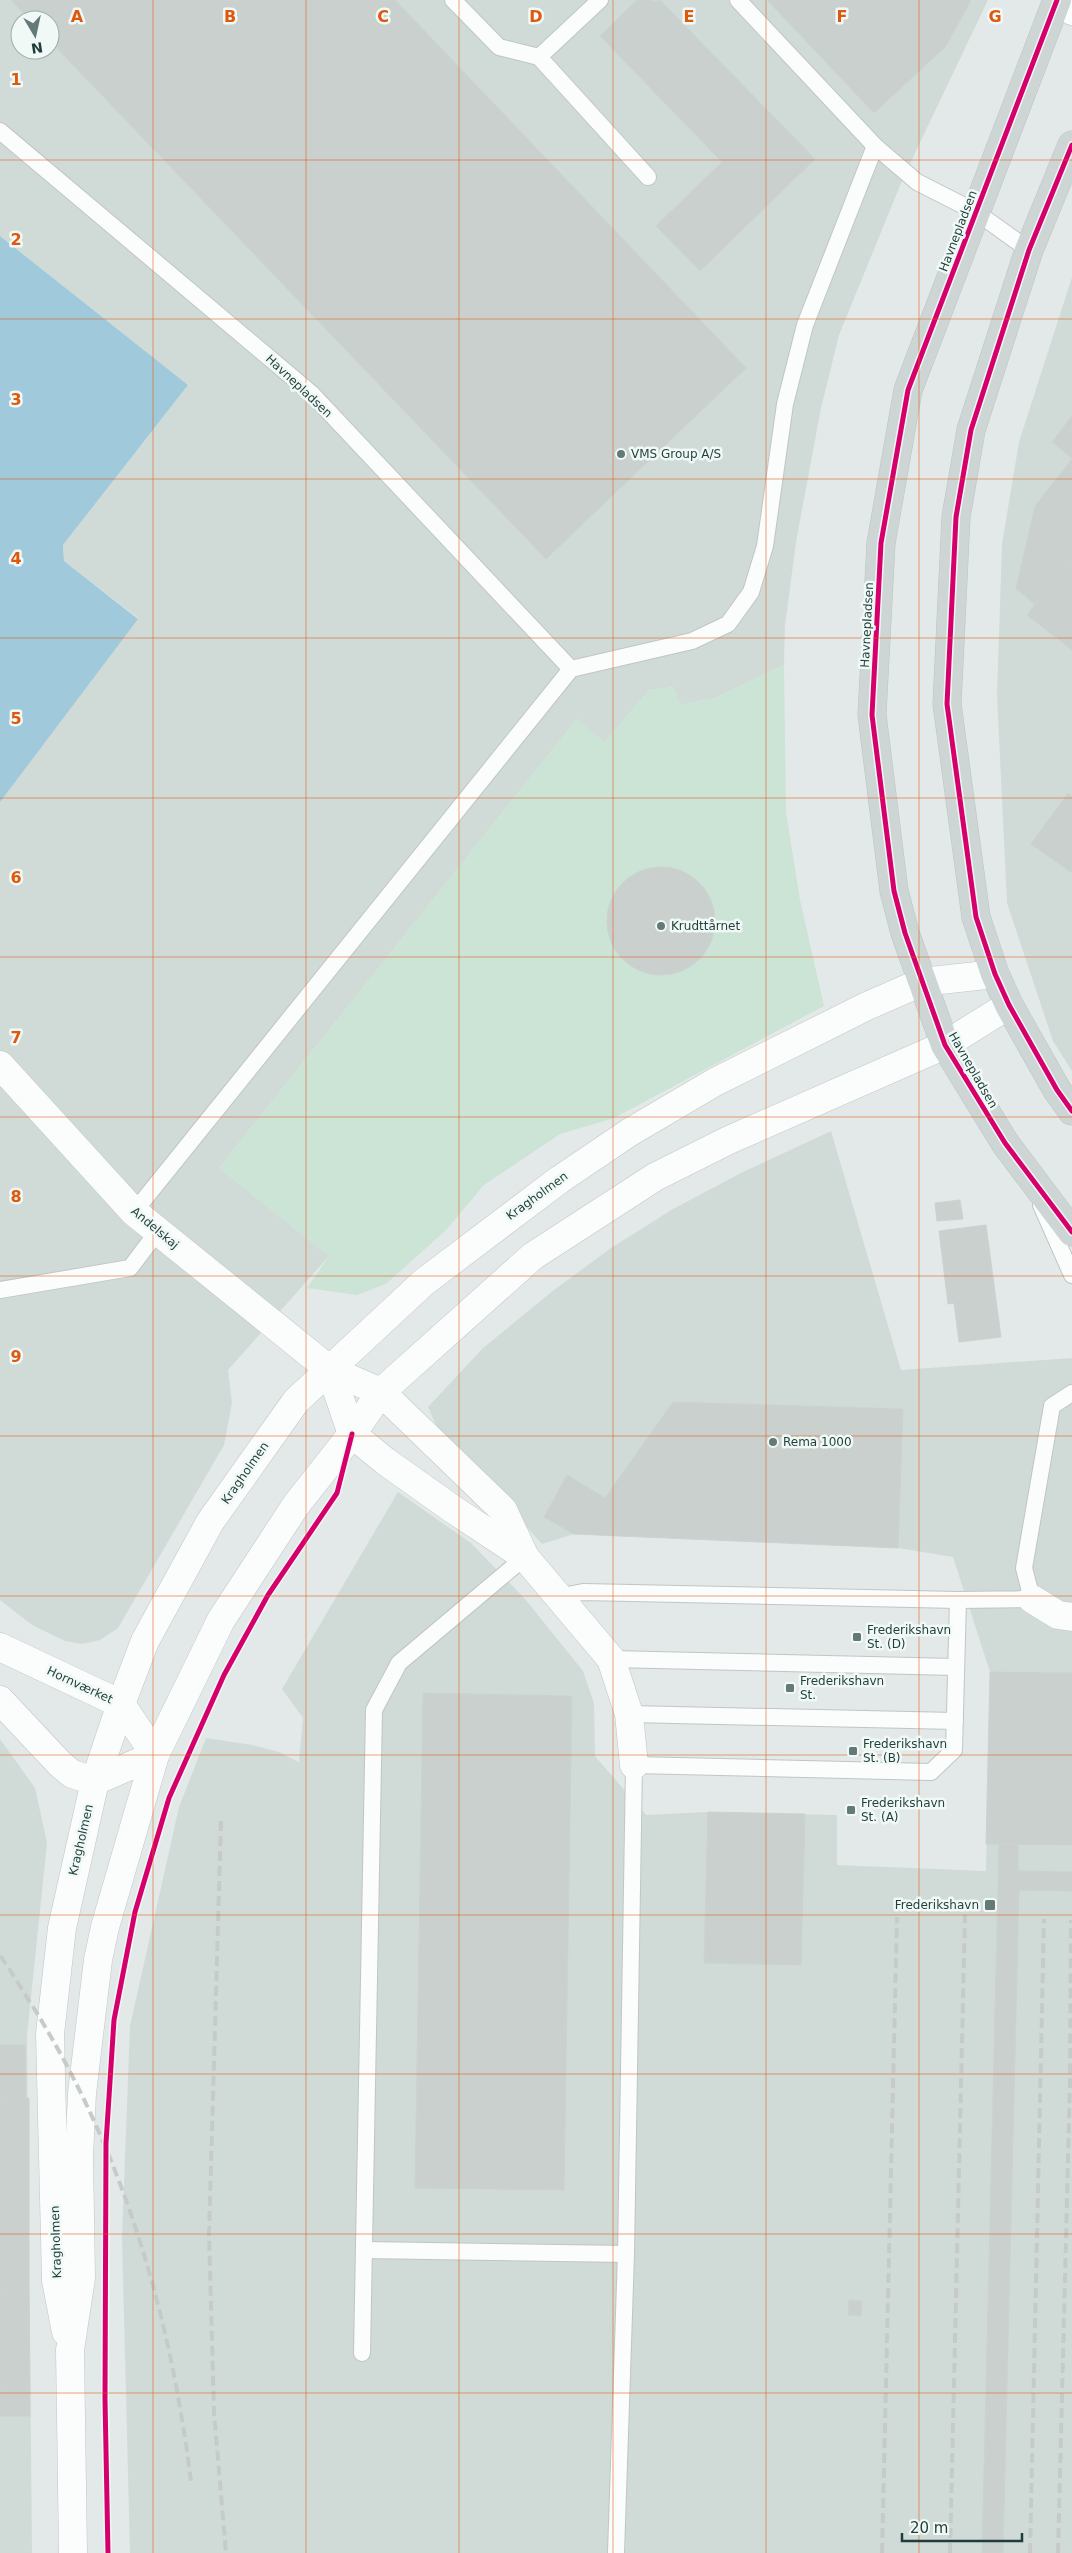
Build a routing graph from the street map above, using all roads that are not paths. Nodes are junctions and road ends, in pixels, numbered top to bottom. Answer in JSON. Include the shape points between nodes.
{"nodes":[{"id":1,"x":453,"y":0,"type":"edge"},
{"id":2,"x":600,"y":0,"type":"edge"},
{"id":3,"x":738,"y":0,"type":"edge"},
{"id":4,"x":1057,"y":0,"type":"edge"},
{"id":5,"x":1063,"y":0,"type":"edge"},
{"id":6,"x":1072,"y":11,"type":"edge"},
{"id":7,"x":539,"y":57,"type":"junction"},
{"id":8,"x":0,"y":132,"type":"edge"},
{"id":9,"x":1072,"y":145,"type":"edge"},
{"id":10,"x":875,"y":146,"type":"junction"},
{"id":11,"x":648,"y":177,"type":"dead end"},
{"id":12,"x":976,"y":212,"type":"junction"},
{"id":13,"x":1029,"y":250,"type":"junction"},
{"id":14,"x":571,"y":670,"type":"junction"},
{"id":15,"x":995,"y":974,"type":"junction"},
{"id":16,"x":922,"y":982,"type":"junction"},
{"id":17,"x":1009,"y":1005,"type":"junction"},
{"id":18,"x":945,"y":1045,"type":"junction"},
{"id":19,"x":0,"y":1064,"type":"edge"},
{"id":20,"x":1072,"y":1111,"type":"edge"},
{"id":21,"x":1027,"y":1175,"type":"junction"},
{"id":22,"x":134,"y":1212,"type":"junction"},
{"id":23,"x":158,"y":1231,"type":"junction"},
{"id":24,"x":1072,"y":1232,"type":"edge"},
{"id":25,"x":1072,"y":1275,"type":"edge"},
{"id":26,"x":0,"y":1290,"type":"edge"},
{"id":27,"x":330,"y":1370,"type":"junction"},
{"id":28,"x":381,"y":1392,"type":"junction"},
{"id":29,"x":1072,"y":1393,"type":"edge"},
{"id":30,"x":352,"y":1434,"type":"junction"},
{"id":31,"x":526,"y":1557,"type":"junction"},
{"id":32,"x":557,"y":1597,"type":"junction"},
{"id":33,"x":1032,"y":1599,"type":"junction"},
{"id":34,"x":958,"y":1600,"type":"junction"},
{"id":35,"x":1072,"y":1616,"type":"edge"},
{"id":36,"x":0,"y":1647,"type":"edge"},
{"id":37,"x":611,"y":1660,"type":"junction"},
{"id":38,"x":956,"y":1667,"type":"junction"},
{"id":39,"x":0,"y":1700,"type":"edge"},
{"id":40,"x":121,"y":1704,"type":"junction"},
{"id":41,"x":629,"y":1714,"type":"junction"},
{"id":42,"x":955,"y":1721,"type":"junction"},
{"id":43,"x":155,"y":1755,"type":"junction"},
{"id":44,"x":634,"y":1765,"type":"junction"},
{"id":45,"x":95,"y":1781,"type":"junction"},
{"id":46,"x":364,"y":2250,"type":"junction"},
{"id":47,"x":626,"y":2254,"type":"junction"},
{"id":48,"x":70,"y":2350,"type":"junction"},
{"id":49,"x":362,"y":2353,"type":"dead end"},
{"id":50,"x":72,"y":2553,"type":"edge"},
{"id":51,"x":616,"y":2553,"type":"edge"}],
"edges":[{"from":1,"to":7,"type":"lane","via":[[499,47]]},
{"from":2,"to":7,"type":"lane"},
{"from":3,"to":10,"type":"lane","name":"Havnepladsen"},
{"from":4,"to":12,"type":"main road","name":"Havnepladsen"},
{"from":5,"to":6,"type":"street"},
{"from":7,"to":11,"type":"lane"},
{"from":8,"to":14,"type":"lane","name":"Havnepladsen","via":[[311,393]]},
{"from":9,"to":13,"type":"main road"},
{"from":10,"to":12,"type":"lane","name":"Havnepladsen","via":[[917,182]]},
{"from":10,"to":14,"type":"lane","via":[[805,325],[785,404],[765,546],[751,592],[728,624],[692,641]]},
{"from":12,"to":13,"type":"lane","name":"Havnepladsen"},
{"from":12,"to":16,"type":"main road","name":"Havnepladsen","via":[[908,390],[881,544],[872,715],[894,891]]},
{"from":13,"to":15,"type":"main road","via":[[970,430],[956,517],[947,704],[976,917]]},
{"from":14,"to":22,"type":"lane"},
{"from":15,"to":16,"type":"street","name":"Kragholmen"},
{"from":15,"to":17,"type":"main road"},
{"from":16,"to":18,"type":"main road","name":"Havnepladsen"},
{"from":16,"to":27,"type":"street","name":"Kragholmen","via":[[716,1082],[630,1132],[508,1216],[440,1270]]},
{"from":17,"to":18,"type":"street","name":"Kragholmen"},
{"from":17,"to":20,"type":"main road"},
{"from":18,"to":21,"type":"main road","name":"Havnepladsen"},
{"from":18,"to":28,"type":"street","name":"Kragholmen","via":[[729,1140],[655,1177],[533,1256]]},
{"from":19,"to":22,"type":"street","name":"Andelskaj"},
{"from":21,"to":24,"type":"main road","name":"Havnepladsen"},
{"from":21,"to":25,"type":"lane"},
{"from":22,"to":23,"type":"street","name":"Andelskaj"},
{"from":23,"to":26,"type":"lane","via":[[130,1268]]},
{"from":23,"to":27,"type":"street","name":"Andelskaj"},
{"from":27,"to":28,"type":"street","name":"Andelskaj"},
{"from":27,"to":30,"type":"street"},
{"from":27,"to":40,"type":"street","name":"Kragholmen","via":[[296,1401],[210,1522],[145,1641]]},
{"from":28,"to":30,"type":"street","name":"Kragholmen"},
{"from":28,"to":31,"type":"street","via":[[503,1510]]},
{"from":29,"to":33,"type":"lane","via":[[1052,1406],[1024,1568]]},
{"from":30,"to":31,"type":"street","via":[[446,1505]]},
{"from":30,"to":43,"type":"street","name":"Kragholmen","via":[[296,1505],[221,1620]]},
{"from":31,"to":32,"type":"street"},
{"from":31,"to":46,"type":"lane","via":[[398,1663],[374,1710]]},
{"from":32,"to":34,"type":"lane","via":[[584,1592]]},
{"from":32,"to":37,"type":"street"},
{"from":33,"to":34,"type":"lane"},
{"from":33,"to":35,"type":"street","via":[[1058,1615]]},
{"from":34,"to":38,"type":"lane"},
{"from":36,"to":40,"type":"street","name":"Hornværket"},
{"from":37,"to":38,"type":"lane"},
{"from":37,"to":41,"type":"street"},
{"from":38,"to":42,"type":"lane"},
{"from":39,"to":45,"type":"street","via":[[60,1764],[72,1774]]},
{"from":40,"to":43,"type":"street","name":"Hornværket"},
{"from":40,"to":45,"type":"street","name":"Kragholmen"},
{"from":41,"to":42,"type":"lane"},
{"from":41,"to":44,"type":"street"},
{"from":42,"to":44,"type":"lane","via":[[954,1750],[931,1772]]},
{"from":43,"to":45,"type":"street"},
{"from":43,"to":48,"type":"street","name":"Kragholmen","via":[[98,1960],[82,2093],[79,2156],[81,2278]]},
{"from":44,"to":47,"type":"lane"},
{"from":45,"to":48,"type":"street","name":"Kragholmen","via":[[62,1928],[50,2034],[56,2280]]},
{"from":46,"to":47,"type":"lane"},
{"from":46,"to":49,"type":"lane"},
{"from":47,"to":51,"type":"lane"},
{"from":48,"to":50,"type":"street","name":"Kragholmen"}]}
